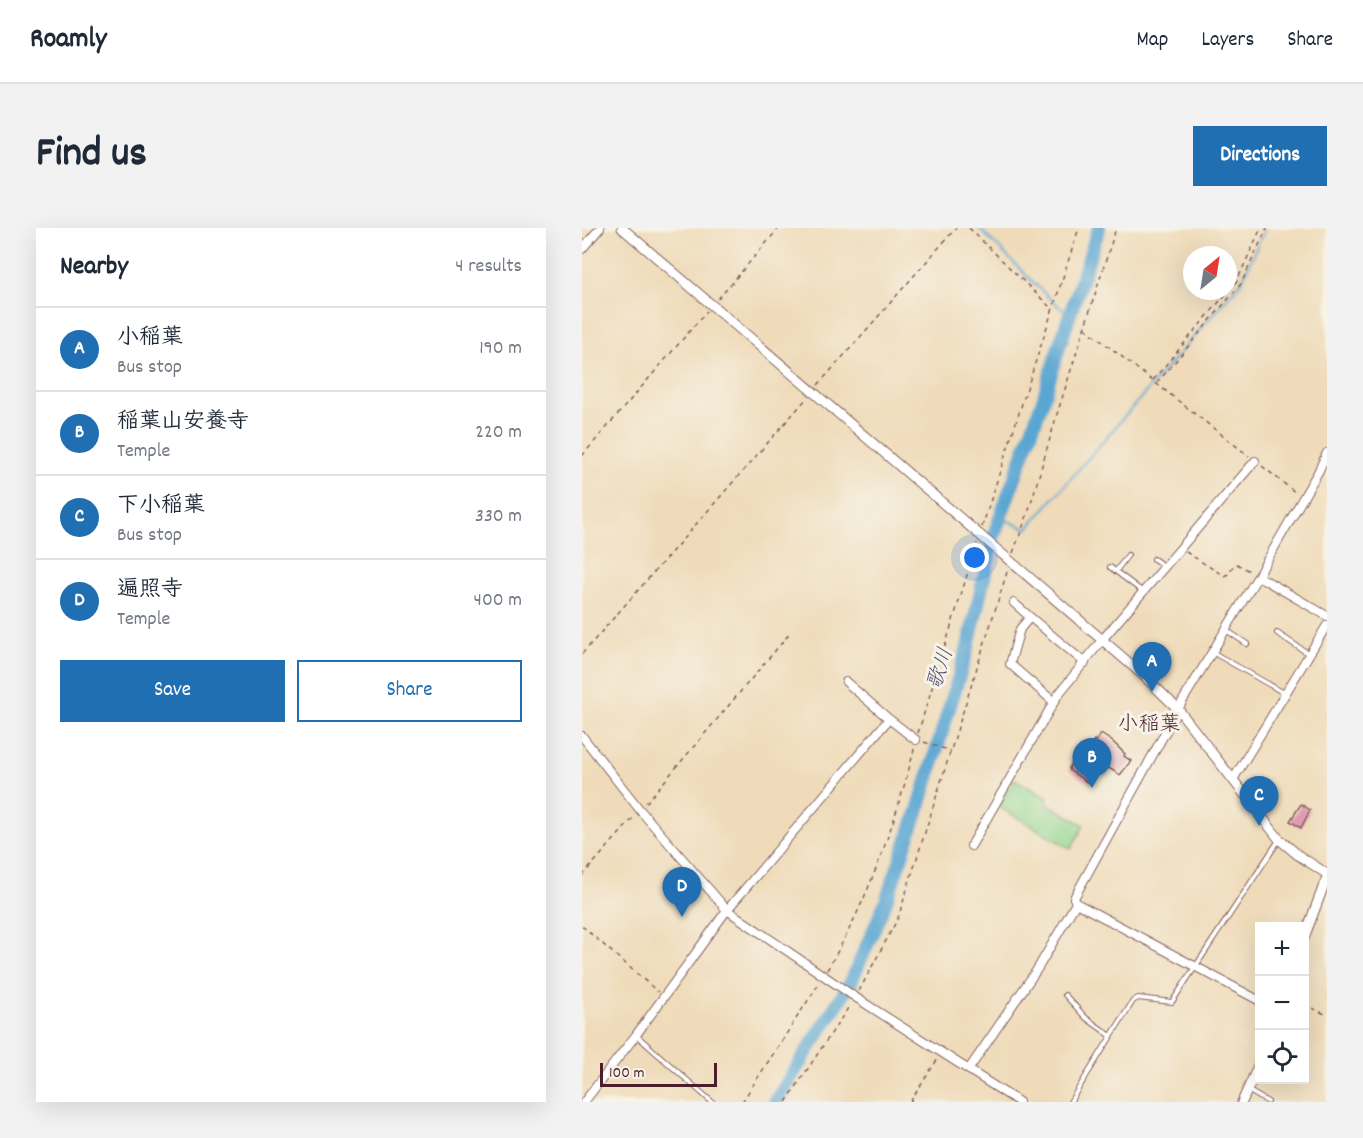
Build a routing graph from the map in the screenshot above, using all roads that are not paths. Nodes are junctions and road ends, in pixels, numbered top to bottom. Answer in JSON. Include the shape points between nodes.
{"nodes":[{"id":1,"x":600,"y":228,"type":"edge"},
{"id":2,"x":622,"y":228,"type":"edge"},
{"id":3,"x":582,"y":249,"type":"edge"},
{"id":4,"x":1327,"y":453,"type":"edge"},
{"id":5,"x":1255,"y":460,"type":"road end"},
{"id":6,"x":1128,"y":555,"type":"dead end"},
{"id":7,"x":1154,"y":559,"type":"dead end"},
{"id":8,"x":1110,"y":567,"type":"dead end"},
{"id":9,"x":1165,"y":567,"type":"junction"},
{"id":10,"x":1116,"y":571,"type":"junction"},
{"id":11,"x":1258,"y":576,"type":"junction"},
{"id":12,"x":1143,"y":593,"type":"junction"},
{"id":13,"x":1014,"y":603,"type":"dead end"},
{"id":14,"x":1327,"y":616,"type":"edge"},
{"id":15,"x":1030,"y":617,"type":"junction"},
{"id":16,"x":1327,"y":625,"type":"edge"},
{"id":17,"x":1226,"y":630,"type":"junction"},
{"id":18,"x":1277,"y":633,"type":"dead end"},
{"id":19,"x":1102,"y":640,"type":"junction"},
{"id":20,"x":1248,"y":644,"type":"dead end"},
{"id":21,"x":1154,"y":649,"type":"dead end"},
{"id":22,"x":1212,"y":652,"type":"junction"},
{"id":23,"x":1309,"y":654,"type":"junction"},
{"id":24,"x":1085,"y":663,"type":"junction"},
{"id":25,"x":1135,"y":668,"type":"junction"},
{"id":26,"x":846,"y":682,"type":"dead end"},
{"id":27,"x":1286,"y":694,"type":"junction"},
{"id":28,"x":1054,"y":702,"type":"junction"},
{"id":29,"x":1178,"y":709,"type":"junction"},
{"id":30,"x":889,"y":719,"type":"junction"},
{"id":31,"x":582,"y":736,"type":"edge"},
{"id":32,"x":916,"y":740,"type":"road end"},
{"id":33,"x":1234,"y":778,"type":"junction"},
{"id":34,"x":1279,"y":839,"type":"junction"},
{"id":35,"x":971,"y":846,"type":"dead end"},
{"id":36,"x":1327,"y":875,"type":"edge"},
{"id":37,"x":1076,"y":903,"type":"junction"},
{"id":38,"x":727,"y":909,"type":"junction"},
{"id":39,"x":1309,"y":927,"type":"edge"},
{"id":40,"x":1196,"y":966,"type":"junction"},
{"id":41,"x":1065,"y":994,"type":"dead end"},
{"id":42,"x":1255,"y":998,"type":"edge"},
{"id":43,"x":636,"y":1035,"type":"junction"},
{"id":44,"x":1112,"y":1036,"type":"junction"},
{"id":45,"x":969,"y":1069,"type":"junction"},
{"id":46,"x":1255,"y":1074,"type":"edge"},
{"id":47,"x":1248,"y":1091,"type":"junction"},
{"id":48,"x":584,"y":1102,"type":"edge"},
{"id":49,"x":712,"y":1102,"type":"edge"},
{"id":50,"x":1019,"y":1102,"type":"edge"},
{"id":51,"x":1070,"y":1102,"type":"edge"},
{"id":52,"x":1242,"y":1102,"type":"edge"},
{"id":53,"x":1268,"y":1102,"type":"edge"}],
"edges":[{"from":1,"to":3,"type":"street"},
{"from":2,"to":19,"type":"street"},
{"from":4,"to":11,"type":"street"},
{"from":5,"to":9,"type":"street"},
{"from":6,"to":10,"type":"lane"},
{"from":7,"to":9,"type":"lane"},
{"from":8,"to":10,"type":"lane"},
{"from":9,"to":12,"type":"street"},
{"from":10,"to":12,"type":"lane"},
{"from":11,"to":14,"type":"street"},
{"from":11,"to":17,"type":"street"},
{"from":12,"to":19,"type":"street"},
{"from":13,"to":15,"type":"street"},
{"from":15,"to":24,"type":"street","via":[[1055,642]]},
{"from":15,"to":28,"type":"street","via":[[1020,629],[1010,664]]},
{"from":16,"to":23,"type":"street"},
{"from":17,"to":20,"type":"lane"},
{"from":17,"to":22,"type":"street"},
{"from":18,"to":23,"type":"lane"},
{"from":19,"to":24,"type":"street"},
{"from":19,"to":25,"type":"street"},
{"from":21,"to":25,"type":"lane"},
{"from":22,"to":27,"type":"lane"},
{"from":22,"to":29,"type":"street"},
{"from":23,"to":27,"type":"street"},
{"from":24,"to":28,"type":"street"},
{"from":25,"to":29,"type":"street"},
{"from":26,"to":30,"type":"street"},
{"from":27,"to":33,"type":"street"},
{"from":28,"to":35,"type":"street"},
{"from":29,"to":33,"type":"street"},
{"from":29,"to":37,"type":"street","via":[[1074,898]]},
{"from":30,"to":32,"type":"street"},
{"from":30,"to":38,"type":"street"},
{"from":31,"to":38,"type":"street","via":[[640,810]]},
{"from":33,"to":34,"type":"street"},
{"from":34,"to":36,"type":"street"},
{"from":34,"to":40,"type":"lane"},
{"from":36,"to":39,"type":"street"},
{"from":37,"to":40,"type":"street"},
{"from":37,"to":45,"type":"street","via":[[1038,968]]},
{"from":38,"to":43,"type":"street"},
{"from":38,"to":45,"type":"street"},
{"from":40,"to":42,"type":"street"},
{"from":40,"to":44,"type":"lane","via":[[1172,1002],[1137,998]]},
{"from":41,"to":44,"type":"lane","via":[[1086,1018]]},
{"from":43,"to":48,"type":"street"},
{"from":43,"to":49,"type":"lane"},
{"from":44,"to":51,"type":"lane"},
{"from":45,"to":50,"type":"street"},
{"from":46,"to":47,"type":"street"},
{"from":47,"to":52,"type":"street"},
{"from":47,"to":53,"type":"lane"}]}
